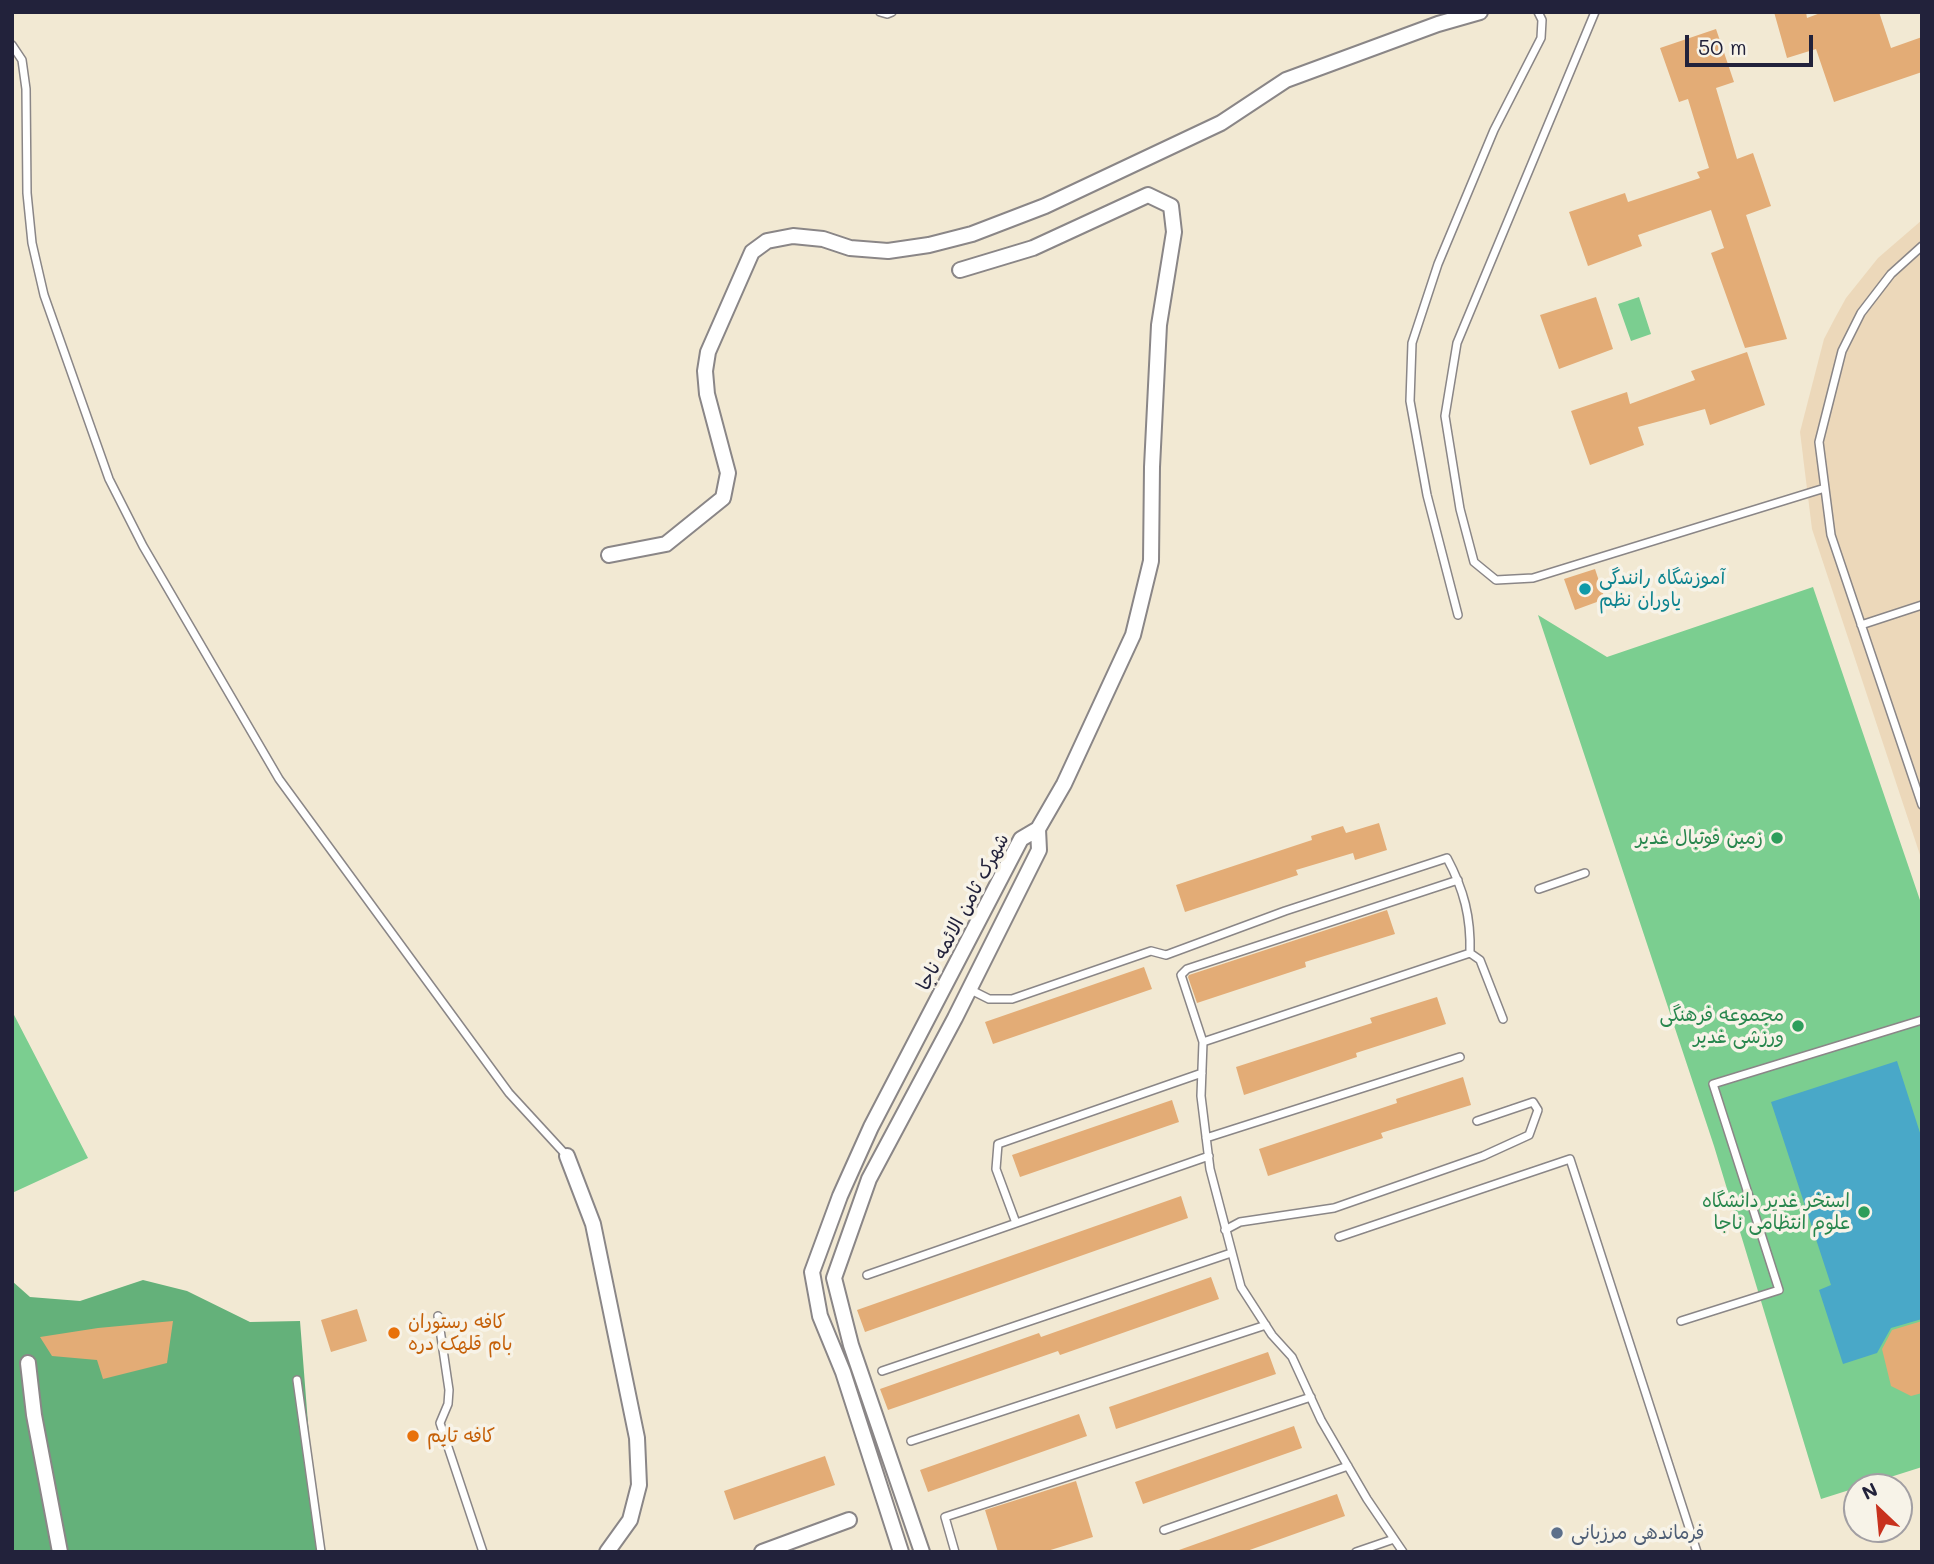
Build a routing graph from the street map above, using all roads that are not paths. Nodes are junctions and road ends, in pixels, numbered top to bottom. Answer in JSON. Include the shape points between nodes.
{"nodes":[{"id":1,"x":880,"y":12,"type":"edge"},
{"id":2,"x":891,"y":12,"type":"edge"},
{"id":3,"x":1480,"y":12,"type":"edge"},
{"id":4,"x":1538,"y":12,"type":"edge"},
{"id":5,"x":1595,"y":12,"type":"edge"},
{"id":6,"x":12,"y":45,"type":"edge"},
{"id":7,"x":1922,"y":246,"type":"edge"},
{"id":8,"x":960,"y":270,"type":"dead end"},
{"id":9,"x":1825,"y":488,"type":"junction"},
{"id":10,"x":609,"y":555,"type":"dead end"},
{"id":11,"x":1922,"y":605,"type":"edge"},
{"id":12,"x":1458,"y":615,"type":"dead end"},
{"id":13,"x":1861,"y":625,"type":"junction"},
{"id":14,"x":1922,"y":805,"type":"edge"},
{"id":15,"x":1038,"y":829,"type":"junction"},
{"id":16,"x":1585,"y":873,"type":"dead end"},
{"id":17,"x":1458,"y":880,"type":"junction"},
{"id":18,"x":1539,"y":889,"type":"dead end"},
{"id":19,"x":1469,"y":953,"type":"junction"},
{"id":20,"x":947,"y":979,"type":"junction"},
{"id":21,"x":969,"y":989,"type":"junction"},
{"id":22,"x":1503,"y":1019,"type":"dead end"},
{"id":23,"x":1922,"y":1020,"type":"edge"},
{"id":24,"x":1203,"y":1042,"type":"junction"},
{"id":25,"x":1460,"y":1057,"type":"dead end"},
{"id":26,"x":1202,"y":1073,"type":"junction"},
{"id":27,"x":1477,"y":1121,"type":"dead end"},
{"id":28,"x":1206,"y":1138,"type":"junction"},
{"id":29,"x":567,"y":1156,"type":"joint"},
{"id":30,"x":1209,"y":1156,"type":"junction"},
{"id":31,"x":846,"y":1183,"type":"junction"},
{"id":32,"x":865,"y":1192,"type":"junction"},
{"id":33,"x":1016,"y":1223,"type":"junction"},
{"id":34,"x":1225,"y":1230,"type":"junction"},
{"id":35,"x":1339,"y":1237,"type":"dead end"},
{"id":36,"x":1231,"y":1253,"type":"junction"},
{"id":37,"x":867,"y":1275,"type":"dead end"},
{"id":38,"x":438,"y":1316,"type":"dead end"},
{"id":39,"x":1681,"y":1321,"type":"dead end"},
{"id":40,"x":1266,"y":1325,"type":"junction"},
{"id":41,"x":855,"y":1357,"type":"junction"},
{"id":42,"x":28,"y":1363,"type":"dead end"},
{"id":43,"x":839,"y":1364,"type":"junction"},
{"id":44,"x":881,"y":1371,"type":"dead end"},
{"id":45,"x":297,"y":1380,"type":"dead end"},
{"id":46,"x":1311,"y":1397,"type":"junction"},
{"id":47,"x":911,"y":1441,"type":"dead end"},
{"id":48,"x":1348,"y":1466,"type":"junction"},
{"id":49,"x":849,"y":1520,"type":"dead end"},
{"id":50,"x":1164,"y":1530,"type":"dead end"},
{"id":51,"x":1394,"y":1539,"type":"junction"},
{"id":52,"x":60,"y":1552,"type":"edge"},
{"id":53,"x":321,"y":1552,"type":"edge"},
{"id":54,"x":483,"y":1552,"type":"edge"},
{"id":55,"x":607,"y":1552,"type":"edge"},
{"id":56,"x":762,"y":1552,"type":"edge"},
{"id":57,"x":901,"y":1552,"type":"edge"},
{"id":58,"x":922,"y":1552,"type":"edge"},
{"id":59,"x":955,"y":1552,"type":"edge"},
{"id":60,"x":1356,"y":1552,"type":"edge"},
{"id":61,"x":1403,"y":1552,"type":"edge"},
{"id":62,"x":1697,"y":1552,"type":"edge"}],
"edges":[{"from":1,"to":2,"type":"lane"},
{"from":3,"to":10,"type":"street","via":[[1286,80],[1221,123],[1045,206],[972,234],[888,251],[793,236],[767,241],[752,251],[708,352],[707,394],[728,473],[723,498],[666,544]]},
{"from":4,"to":12,"type":"lane","via":[[1541,38],[1494,131],[1438,264],[1412,343],[1410,401],[1427,495]]},
{"from":5,"to":9,"type":"lane","via":[[1457,344],[1445,416],[1474,562],[1496,580],[1533,578]]},
{"from":6,"to":29,"type":"lane","via":[[22,60],[26,89],[32,243],[44,295],[109,479],[279,779],[509,1093]]},
{"from":7,"to":9,"type":"lane","via":[[1873,297],[1842,351],[1819,442]]},
{"from":8,"to":15,"type":"street","via":[[1033,248],[1148,195],[1171,206],[1174,232],[1159,325],[1151,561],[1133,635],[1064,784]]},
{"from":9,"to":13,"type":"lane","via":[[1831,535]]},
{"from":11,"to":13,"type":"lane"},
{"from":13,"to":14,"type":"lane"},
{"from":15,"to":20,"type":"street","name":"شهرک ثامن الائمه ناجا","via":[[1021,839]]},
{"from":15,"to":21,"type":"street","name":"شهرک ثامن الائمه ناجا","via":[[1039,850]]},
{"from":16,"to":18,"type":"lane"},
{"from":17,"to":19,"type":"lane","via":[[1471,928]]},
{"from":17,"to":21,"type":"lane","via":[[1447,858],[1166,955],[1151,951],[1012,999],[989,999]]},
{"from":17,"to":24,"type":"lane","via":[[1187,968],[1181,975]]},
{"from":19,"to":22,"type":"lane","via":[[1480,960]]},
{"from":19,"to":24,"type":"lane"},
{"from":20,"to":21,"type":"street"},
{"from":20,"to":31,"type":"street","name":"شهرک ثامن الائمه ناجا"},
{"from":21,"to":32,"type":"street","name":"شهرک ثامن الائمه ناجا"},
{"from":23,"to":39,"type":"lane","via":[[1713,1084],[1779,1290]]},
{"from":24,"to":26,"type":"lane"},
{"from":25,"to":28,"type":"lane"},
{"from":26,"to":28,"type":"lane"},
{"from":26,"to":33,"type":"lane","via":[[998,1144],[996,1169]]},
{"from":27,"to":34,"type":"lane","via":[[1532,1102],[1538,1111],[1529,1135],[1483,1156],[1334,1208],[1240,1222]]},
{"from":28,"to":30,"type":"lane"},
{"from":29,"to":55,"type":"street","via":[[593,1224],[638,1438],[639,1485],[630,1520]]},
{"from":30,"to":33,"type":"lane"},
{"from":30,"to":34,"type":"lane"},
{"from":31,"to":32,"type":"street"},
{"from":31,"to":43,"type":"street","name":"شهرک ثامن الائمه ناجا","via":[[812,1272],[820,1316]]},
{"from":32,"to":41,"type":"street","name":"شهرک ثامن الائمه ناجا","via":[[834,1278]]},
{"from":33,"to":37,"type":"lane"},
{"from":34,"to":36,"type":"lane"},
{"from":35,"to":62,"type":"lane","via":[[1570,1158]]},
{"from":36,"to":40,"type":"lane","via":[[1241,1287]]},
{"from":36,"to":44,"type":"lane"},
{"from":38,"to":54,"type":"lane","via":[[449,1390],[440,1423]]},
{"from":40,"to":46,"type":"lane","via":[[1292,1357]]},
{"from":40,"to":47,"type":"lane"},
{"from":41,"to":43,"type":"street"},
{"from":41,"to":58,"type":"street","name":"شهرک ثامن الائمه ناجا"},
{"from":42,"to":52,"type":"street"},
{"from":43,"to":57,"type":"street","name":"شهرک ثامن الائمه ناجا"},
{"from":45,"to":53,"type":"lane"},
{"from":46,"to":48,"type":"lane"},
{"from":46,"to":59,"type":"lane","via":[[945,1517]]},
{"from":48,"to":50,"type":"lane"},
{"from":48,"to":51,"type":"lane"},
{"from":49,"to":56,"type":"street"},
{"from":51,"to":60,"type":"lane"},
{"from":51,"to":61,"type":"lane"}]}
